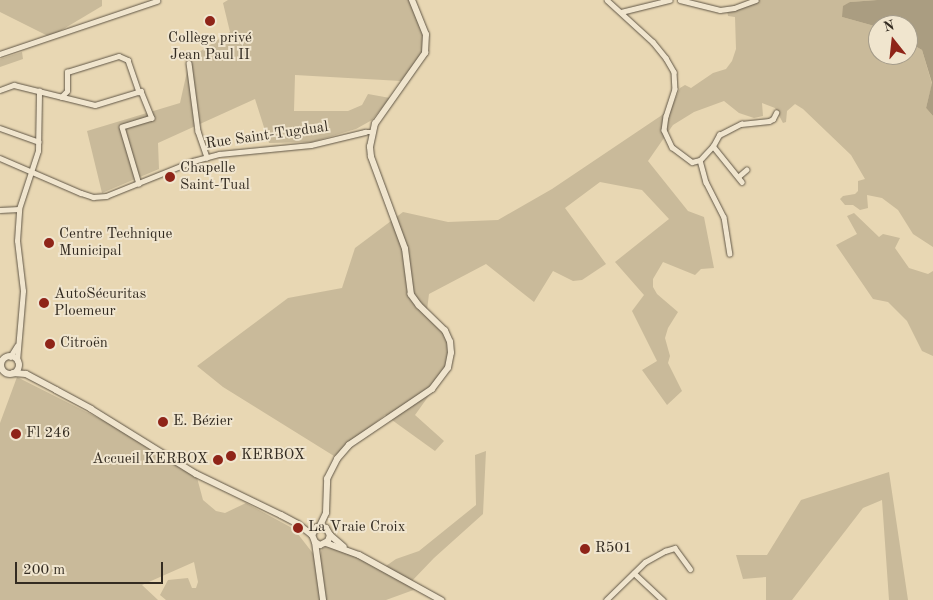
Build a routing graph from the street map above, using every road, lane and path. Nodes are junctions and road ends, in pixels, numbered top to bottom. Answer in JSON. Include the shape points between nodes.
{"nodes":[{"id":1,"x":412,"y":0,"type":"edge"},
{"id":2,"x":607,"y":0,"type":"edge"},
{"id":3,"x":670,"y":0,"type":"edge"},
{"id":4,"x":680,"y":0,"type":"edge"},
{"id":5,"x":756,"y":0,"type":"edge"},
{"id":6,"x":157,"y":1,"type":"edge"},
{"id":7,"x":621,"y":12,"type":"junction"},
{"id":8,"x":0,"y":54,"type":"edge"},
{"id":9,"x":189,"y":63,"type":"dead end"},
{"id":10,"x":0,"y":90,"type":"edge"},
{"id":11,"x":39,"y":91,"type":"junction"},
{"id":12,"x":139,"y":92,"type":"junction"},
{"id":13,"x":61,"y":97,"type":"junction"},
{"id":14,"x":776,"y":113,"type":"dead end"},
{"id":15,"x":0,"y":128,"type":"edge"},
{"id":16,"x":372,"y":132,"type":"junction"},
{"id":17,"x":38,"y":142,"type":"junction"},
{"id":18,"x":713,"y":146,"type":"junction"},
{"id":19,"x":207,"y":157,"type":"junction"},
{"id":20,"x":0,"y":158,"type":"edge"},
{"id":21,"x":700,"y":160,"type":"junction"},
{"id":22,"x":746,"y":170,"type":"dead end"},
{"id":23,"x":32,"y":172,"type":"junction"},
{"id":24,"x":738,"y":177,"type":"junction"},
{"id":25,"x":742,"y":182,"type":"dead end"},
{"id":26,"x":139,"y":184,"type":"junction"},
{"id":27,"x":19,"y":209,"type":"junction"},
{"id":28,"x":0,"y":210,"type":"edge"},
{"id":29,"x":730,"y":254,"type":"dead end"},
{"id":30,"x":18,"y":345,"type":"junction"},
{"id":31,"x":3,"y":361,"type":"edge"},
{"id":32,"x":18,"y":363,"type":"junction"},
{"id":33,"x":13,"y":373,"type":"junction"},
{"id":34,"x":26,"y":374,"type":"junction"},
{"id":35,"x":334,"y":465,"type":"junction"},
{"id":36,"x":298,"y":524,"type":"junction"},
{"id":37,"x":318,"y":527,"type":"junction"},
{"id":38,"x":329,"y":532,"type":"junction"},
{"id":39,"x":312,"y":535,"type":"junction"},
{"id":40,"x":315,"y":542,"type":"junction"},
{"id":41,"x":324,"y":544,"type":"junction"},
{"id":42,"x":346,"y":549,"type":"junction"},
{"id":43,"x":318,"y":559,"type":"junction"},
{"id":44,"x":690,"y":568,"type":"dead end"},
{"id":45,"x":634,"y":573,"type":"junction"},
{"id":46,"x":323,"y":600,"type":"edge"},
{"id":47,"x":441,"y":600,"type":"edge"},
{"id":48,"x":606,"y":600,"type":"edge"},
{"id":49,"x":664,"y":600,"type":"edge"}],
"edges":[{"from":1,"to":16,"type":"street","via":[[426,34],[425,53],[378,118]]},
{"from":2,"to":7,"type":"street"},
{"from":3,"to":7,"type":"street"},
{"from":4,"to":5,"type":"street","via":[[720,10]]},
{"from":6,"to":8,"type":"street"},
{"from":7,"to":21,"type":"street","via":[[666,58],[674,72],[675,89],[664,130],[672,147],[692,162]]},
{"from":9,"to":19,"type":"street","via":[[198,131]]},
{"from":10,"to":11,"type":"street","via":[[14,85]]},
{"from":11,"to":13,"type":"street"},
{"from":11,"to":17,"type":"street"},
{"from":12,"to":13,"type":"street","via":[[96,105]]},
{"from":12,"to":13,"type":"street","via":[[128,60],[119,56],[67,72],[67,91]]},
{"from":12,"to":26,"type":"street","via":[[152,118],[122,127]]},
{"from":14,"to":18,"type":"street","via":[[769,121],[741,124],[727,130],[719,135]]},
{"from":15,"to":17,"type":"street"},
{"from":16,"to":19,"type":"street","name":"Rue Saint-Tugdual","via":[[311,145]]},
{"from":16,"to":35,"type":"street","via":[[371,157],[405,249],[411,295],[445,331],[452,353],[446,372],[432,389],[349,445]]},
{"from":17,"to":23,"type":"street"},
{"from":18,"to":21,"type":"street"},
{"from":18,"to":24,"type":"street"},
{"from":19,"to":26,"type":"street","name":"Rue Saint-Tugdual"},
{"from":20,"to":23,"type":"street","name":"Rue Saint-Tugdual"},
{"from":21,"to":29,"type":"street","via":[[706,182],[724,217]]},
{"from":22,"to":24,"type":"street"},
{"from":23,"to":26,"type":"street","name":"Rue Saint-Tugdual","via":[[93,197],[106,196]]},
{"from":23,"to":27,"type":"street"},
{"from":24,"to":25,"type":"street"},
{"from":27,"to":28,"type":"street"},
{"from":27,"to":30,"type":"street","via":[[17,241],[22,291]]},
{"from":30,"to":31,"type":"street"},
{"from":30,"to":32,"type":"street"},
{"from":31,"to":32,"type":"main road"},
{"from":31,"to":33,"type":"main road","via":[[5,372]]},
{"from":32,"to":33,"type":"main road"},
{"from":32,"to":34,"type":"main road"},
{"from":33,"to":34,"type":"main road"},
{"from":34,"to":36,"type":"main road","via":[[91,409],[196,474]]},
{"from":35,"to":37,"type":"street","via":[[327,479],[326,513]]},
{"from":35,"to":38,"type":"street","via":[[329,491]]},
{"from":36,"to":37,"type":"main road"},
{"from":36,"to":39,"type":"main road"},
{"from":37,"to":38,"type":"main road"},
{"from":37,"to":39,"type":"main road"},
{"from":38,"to":41,"type":"main road"},
{"from":38,"to":42,"type":"main road"},
{"from":39,"to":40,"type":"main road"},
{"from":40,"to":41,"type":"main road"},
{"from":40,"to":43,"type":"main road"},
{"from":41,"to":42,"type":"main road"},
{"from":41,"to":43,"type":"main road"},
{"from":42,"to":47,"type":"main road"},
{"from":43,"to":46,"type":"main road"},
{"from":44,"to":45,"type":"street","via":[[675,548],[652,557]]},
{"from":45,"to":48,"type":"street"},
{"from":45,"to":49,"type":"street"}]}
